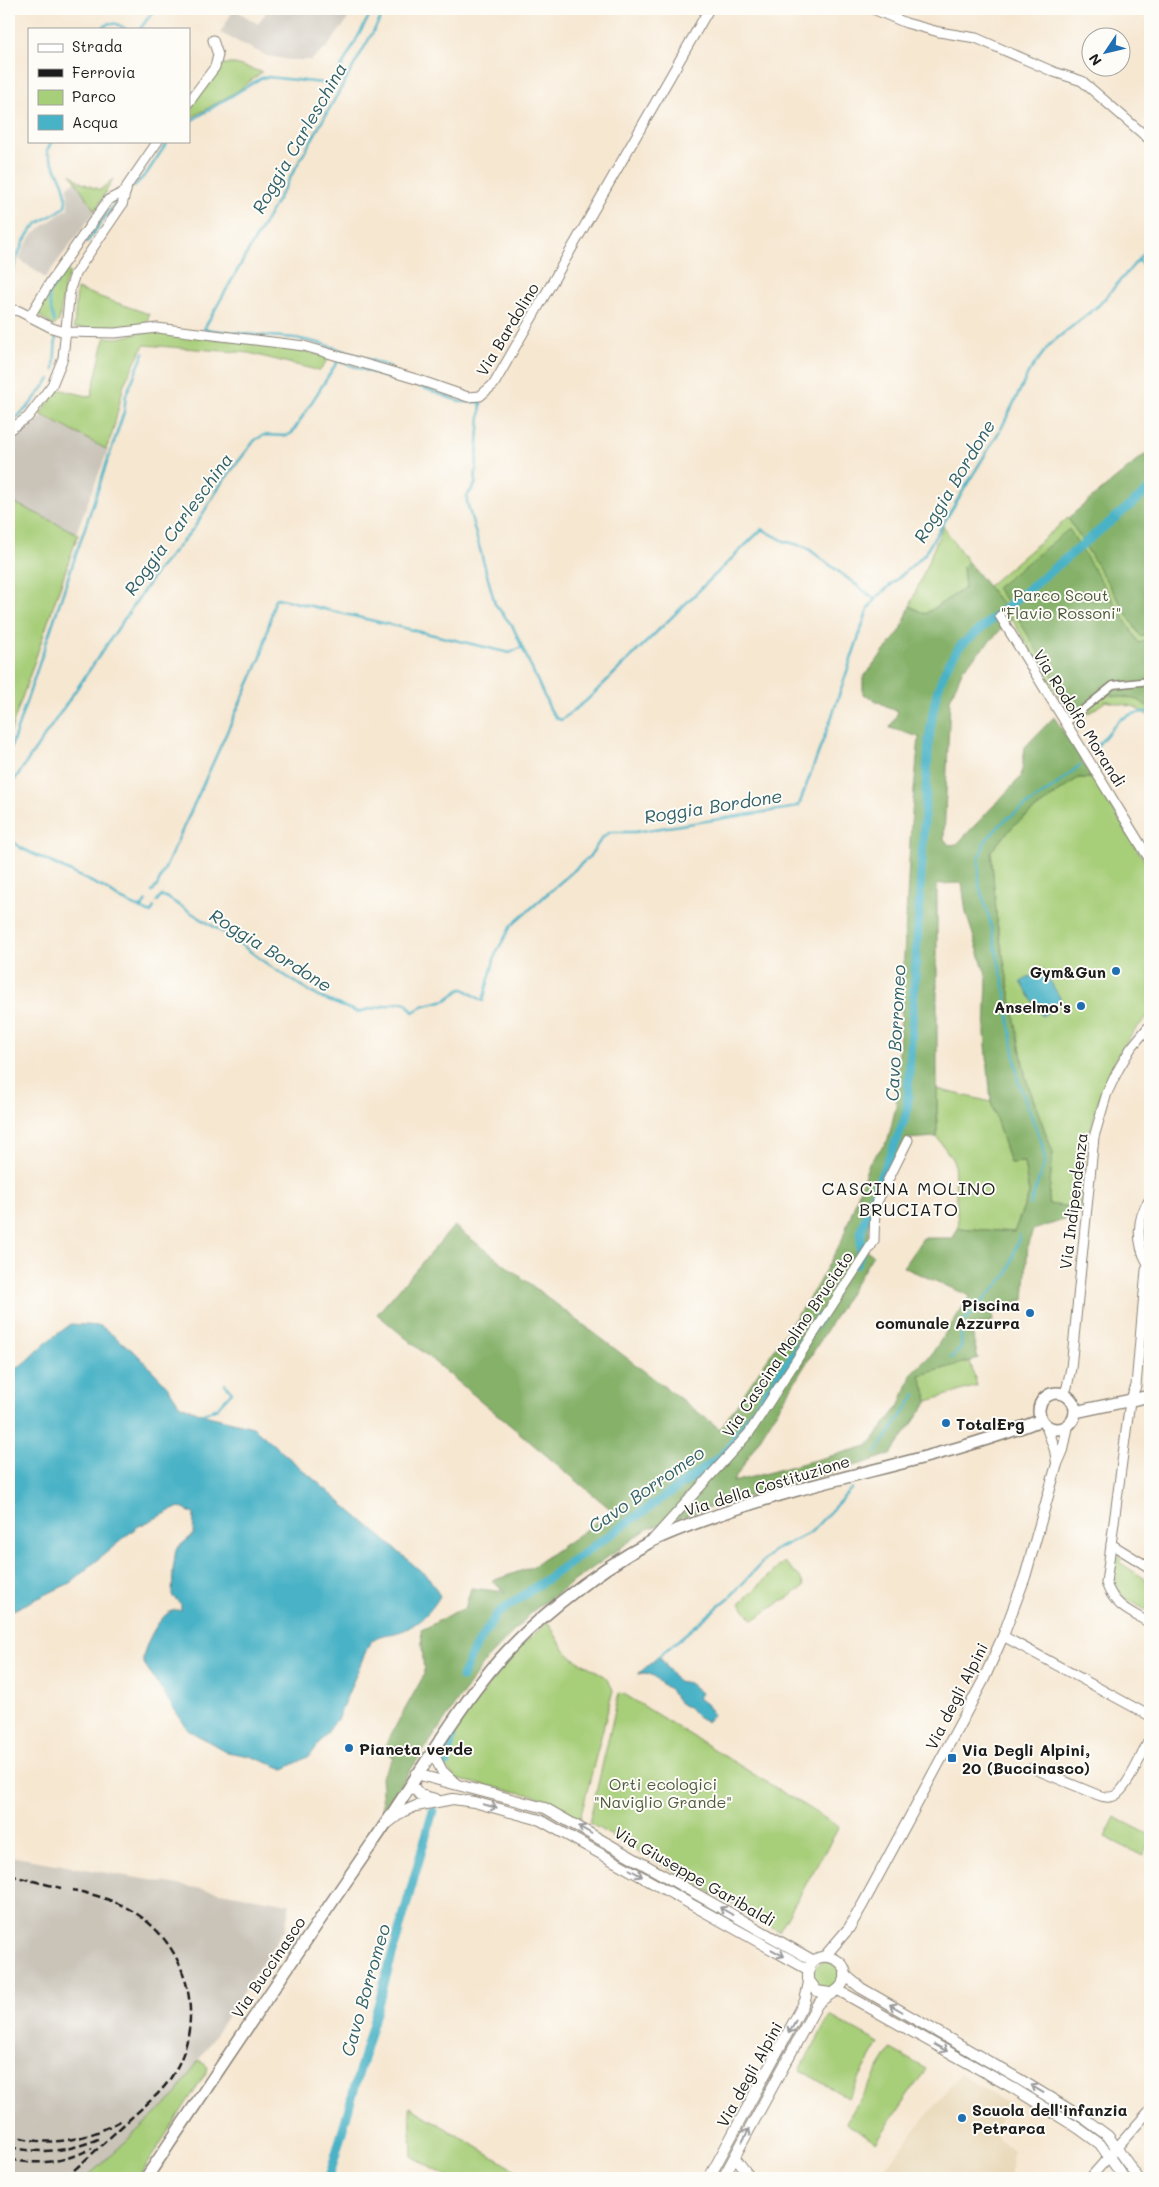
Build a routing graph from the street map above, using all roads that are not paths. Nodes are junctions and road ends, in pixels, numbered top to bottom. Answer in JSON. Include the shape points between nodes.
{"nodes":[{"id":1,"x":709,"y":9,"type":"edge"},
{"id":2,"x":873,"y":9,"type":"edge"},
{"id":3,"x":213,"y":40,"type":"dead end"},
{"id":4,"x":190,"y":101,"type":"edge"},
{"id":5,"x":1150,"y":140,"type":"edge"},
{"id":6,"x":157,"y":142,"type":"edge"},
{"id":7,"x":126,"y":192,"type":"junction"},
{"id":8,"x":9,"y":309,"type":"edge"},
{"id":9,"x":30,"y":316,"type":"junction"},
{"id":10,"x":65,"y":332,"type":"junction"},
{"id":11,"x":9,"y":430,"type":"edge"},
{"id":12,"x":1000,"y":616,"type":"dead end"},
{"id":13,"x":1150,"y":681,"type":"edge"},
{"id":14,"x":1066,"y":722,"type":"junction"},
{"id":15,"x":1150,"y":860,"type":"edge"},
{"id":16,"x":1150,"y":1025,"type":"edge"},
{"id":17,"x":908,"y":1140,"type":"dead end"},
{"id":18,"x":1150,"y":1199,"type":"edge"},
{"id":19,"x":1149,"y":1263,"type":"edge"},
{"id":20,"x":1064,"y":1394,"type":"junction"},
{"id":21,"x":1150,"y":1396,"type":"edge"},
{"id":22,"x":1130,"y":1401,"type":"junction"},
{"id":23,"x":1075,"y":1412,"type":"junction"},
{"id":24,"x":1044,"y":1422,"type":"junction"},
{"id":25,"x":1068,"y":1425,"type":"junction"},
{"id":26,"x":1057,"y":1464,"type":"junction"},
{"id":27,"x":650,"y":1542,"type":"junction"},
{"id":28,"x":1111,"y":1544,"type":"junction"},
{"id":29,"x":1150,"y":1568,"type":"edge"},
{"id":30,"x":1150,"y":1624,"type":"edge"},
{"id":31,"x":1003,"y":1636,"type":"junction"},
{"id":32,"x":1150,"y":1716,"type":"edge"},
{"id":33,"x":1150,"y":1738,"type":"edge"},
{"id":34,"x":432,"y":1751,"type":"junction"},
{"id":35,"x":1032,"y":1768,"type":"dead end"},
{"id":36,"x":414,"y":1779,"type":"junction"},
{"id":37,"x":457,"y":1785,"type":"junction"},
{"id":38,"x":442,"y":1800,"type":"junction"},
{"id":39,"x":385,"y":1825,"type":"junction"},
{"id":40,"x":849,"y":1928,"type":"junction"},
{"id":41,"x":825,"y":1956,"type":"junction"},
{"id":42,"x":841,"y":1964,"type":"junction"},
{"id":43,"x":811,"y":1965,"type":"junction"},
{"id":44,"x":845,"y":1976,"type":"junction"},
{"id":45,"x":809,"y":1982,"type":"junction"},
{"id":46,"x":834,"y":1992,"type":"junction"},
{"id":47,"x":1150,"y":2110,"type":"edge"},
{"id":48,"x":1118,"y":2148,"type":"junction"},
{"id":49,"x":735,"y":2157,"type":"junction"},
{"id":50,"x":1110,"y":2157,"type":"junction"},
{"id":51,"x":146,"y":2178,"type":"edge"},
{"id":52,"x":710,"y":2178,"type":"edge"},
{"id":53,"x":723,"y":2178,"type":"edge"},
{"id":54,"x":751,"y":2178,"type":"edge"},
{"id":55,"x":1090,"y":2178,"type":"edge"},
{"id":56,"x":1124,"y":2178,"type":"edge"},
{"id":57,"x":1138,"y":2178,"type":"edge"}],
"edges":[{"from":1,"to":10,"type":"street","name":"Via Bardolino","via":[[494,384],[480,396],[465,397],[304,346],[157,328],[115,334]]},
{"from":2,"to":5,"type":"street","via":[[906,23],[976,38],[1082,81]]},
{"from":3,"to":4,"type":"street","via":[[218,54],[214,67]]},
{"from":6,"to":7,"type":"street"},
{"from":7,"to":9,"type":"street","via":[[108,200],[103,206]]},
{"from":7,"to":10,"type":"street","via":[[122,206],[75,274]]},
{"from":8,"to":9,"type":"street","name":"Via Bardolino"},
{"from":9,"to":10,"type":"street","name":"Via Bardolino"},
{"from":10,"to":11,"type":"street","via":[[63,358],[52,385],[28,417]]},
{"from":12,"to":14,"type":"street","name":"Via Rodolfo Morandi"},
{"from":13,"to":14,"type":"street","via":[[1113,685]]},
{"from":14,"to":15,"type":"street","name":"Via Rodolfo Morandi"},
{"from":16,"to":20,"type":"street","name":"Via Indipendenza","via":[[1118,1070],[1107,1093],[1094,1137],[1068,1387]]},
{"from":17,"to":27,"type":"street","name":"Via Cascina Molino Bruciato","via":[[875,1206],[874,1241],[749,1433]]},
{"from":18,"to":19,"type":"street","via":[[1141,1218],[1139,1245]]},
{"from":19,"to":22,"type":"street","via":[[1136,1386]]},
{"from":20,"to":23,"type":"main road","via":[[1072,1401]]},
{"from":20,"to":24,"type":"main road","via":[[1052,1393],[1042,1402],[1039,1408]]},
{"from":21,"to":22,"type":"main road"},
{"from":22,"to":23,"type":"main road"},
{"from":22,"to":28,"type":"street"},
{"from":23,"to":25,"type":"main road"},
{"from":24,"to":25,"type":"main road","via":[[1058,1429]]},
{"from":24,"to":26,"type":"street"},
{"from":24,"to":27,"type":"main road","name":"Via della Costituzione","via":[[762,1500]]},
{"from":25,"to":26,"type":"street","name":"Via degli Alpini"},
{"from":26,"to":31,"type":"street","name":"Via degli Alpini","via":[[1025,1577]]},
{"from":27,"to":34,"type":"main road","name":"Via della Costituzione","via":[[592,1579],[514,1644],[483,1679]]},
{"from":28,"to":29,"type":"street"},
{"from":28,"to":30,"type":"street","via":[[1106,1583],[1110,1597]]},
{"from":31,"to":32,"type":"street"},
{"from":31,"to":40,"type":"street","name":"Via degli Alpini","via":[[983,1682]]},
{"from":33,"to":35,"type":"street","via":[[1122,1789],[1114,1796],[1098,1795]]},
{"from":34,"to":36,"type":"main road","name":"Via della Costituzione"},
{"from":34,"to":37,"type":"street","via":[[442,1772]]},
{"from":36,"to":37,"type":"street","name":"Via Giuseppe Garibaldi"},
{"from":36,"to":38,"type":"street","via":[[417,1793]]},
{"from":36,"to":39,"type":"main road","name":"Via Buccinasco"},
{"from":43,"to":37,"type":"street","name":"Via Giuseppe Garibaldi","one_way":true,"via":[[545,1808]]},
{"from":38,"to":39,"type":"street","via":[[402,1812]]},
{"from":38,"to":43,"type":"street","name":"Via Giuseppe Garibaldi","one_way":true,"via":[[474,1802],[528,1816],[555,1827]]},
{"from":39,"to":51,"type":"main road","name":"Via Buccinasco"},
{"from":40,"to":41,"type":"street","name":"Via degli Alpini"},
{"from":40,"to":42,"type":"street","name":"Via degli Alpini"},
{"from":41,"to":42,"type":"street"},
{"from":41,"to":43,"type":"street"},
{"from":42,"to":44,"type":"street"},
{"from":43,"to":45,"type":"street"},
{"from":44,"to":46,"type":"street","via":[[843,1984]]},
{"from":48,"to":44,"type":"street","one_way":true,"via":[[1108,2136],[1068,2107]]},
{"from":45,"to":46,"type":"street","via":[[817,1991]]},
{"from":45,"to":52,"type":"street","name":"Via degli Alpini","one_way":true,"via":[[805,2001]]},
{"from":49,"to":46,"type":"street","one_way":true,"via":[[814,2010],[820,2001]]},
{"from":46,"to":50,"type":"street","one_way":true,"via":[[1013,2088],[1078,2128],[1100,2144]]},
{"from":47,"to":48,"type":"street"},
{"from":48,"to":50,"type":"street"},
{"from":48,"to":57,"type":"street"},
{"from":49,"to":53,"type":"street"},
{"from":49,"to":54,"type":"street"},
{"from":50,"to":55,"type":"street"},
{"from":50,"to":56,"type":"street"}]}
